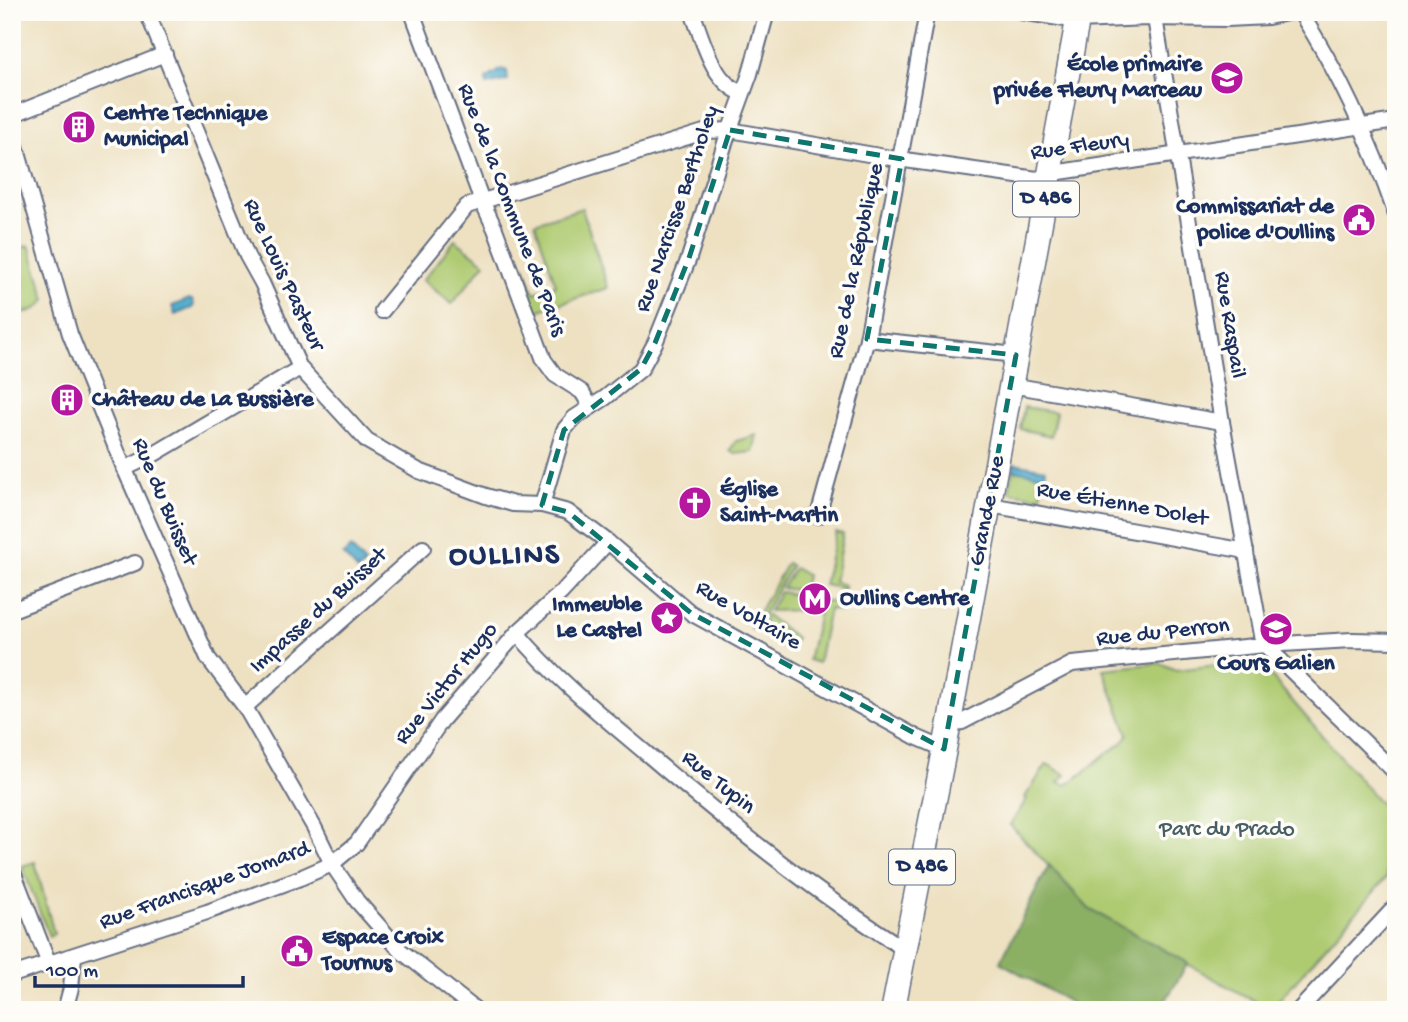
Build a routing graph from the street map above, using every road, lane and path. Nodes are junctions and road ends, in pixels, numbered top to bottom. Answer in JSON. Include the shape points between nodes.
{"nodes":[{"id":1,"x":147,"y":12,"type":"edge"},
{"id":2,"x":412,"y":12,"type":"edge"},
{"id":3,"x":692,"y":12,"type":"edge"},
{"id":4,"x":767,"y":12,"type":"edge"},
{"id":5,"x":927,"y":12,"type":"edge"},
{"id":6,"x":1021,"y":12,"type":"edge"},
{"id":7,"x":1292,"y":12,"type":"edge"},
{"id":8,"x":1300,"y":12,"type":"edge"},
{"id":9,"x":1155,"y":15,"type":"edge"},
{"id":10,"x":1079,"y":17,"type":"edge"},
{"id":11,"x":165,"y":54,"type":"junction"},
{"id":12,"x":742,"y":93,"type":"junction"},
{"id":13,"x":12,"y":115,"type":"edge"},
{"id":14,"x":1396,"y":121,"type":"edge"},
{"id":15,"x":1363,"y":126,"type":"junction"},
{"id":16,"x":730,"y":130,"type":"junction"},
{"id":17,"x":12,"y":132,"type":"edge"},
{"id":18,"x":1178,"y":155,"type":"junction"},
{"id":19,"x":902,"y":159,"type":"junction"},
{"id":20,"x":1049,"y":176,"type":"junction"},
{"id":21,"x":482,"y":201,"type":"junction"},
{"id":22,"x":1396,"y":215,"type":"edge"},
{"id":23,"x":382,"y":311,"type":"dead end"},
{"id":24,"x":867,"y":339,"type":"junction"},
{"id":25,"x":1016,"y":355,"type":"junction"},
{"id":26,"x":300,"y":368,"type":"junction"},
{"id":27,"x":1011,"y":385,"type":"junction"},
{"id":28,"x":591,"y":407,"type":"junction"},
{"id":29,"x":1222,"y":422,"type":"junction"},
{"id":30,"x":124,"y":469,"type":"junction"},
{"id":31,"x":542,"y":505,"type":"junction"},
{"id":32,"x":989,"y":505,"type":"junction"},
{"id":33,"x":818,"y":516,"type":"dead end"},
{"id":34,"x":608,"y":542,"type":"junction"},
{"id":35,"x":423,"y":548,"type":"dead end"},
{"id":36,"x":1246,"y":551,"type":"junction"},
{"id":37,"x":135,"y":564,"type":"dead end"},
{"id":38,"x":12,"y":610,"type":"edge"},
{"id":39,"x":517,"y":633,"type":"junction"},
{"id":40,"x":1396,"y":641,"type":"edge"},
{"id":41,"x":1303,"y":644,"type":"junction"},
{"id":42,"x":1265,"y":645,"type":"junction"},
{"id":43,"x":1300,"y":679,"type":"junction"},
{"id":44,"x":245,"y":707,"type":"junction"},
{"id":45,"x":949,"y":724,"type":"junction"},
{"id":46,"x":944,"y":749,"type":"junction"},
{"id":47,"x":1396,"y":772,"type":"edge"},
{"id":48,"x":332,"y":864,"type":"junction"},
{"id":49,"x":12,"y":869,"type":"edge"},
{"id":50,"x":1396,"y":906,"type":"edge"},
{"id":51,"x":906,"y":950,"type":"junction"},
{"id":52,"x":74,"y":956,"type":"junction"},
{"id":53,"x":49,"y":964,"type":"junction"},
{"id":54,"x":12,"y":975,"type":"edge"},
{"id":55,"x":65,"y":1010,"type":"edge"},
{"id":56,"x":475,"y":1010,"type":"edge"},
{"id":57,"x":893,"y":1010,"type":"edge"},
{"id":58,"x":1299,"y":1010,"type":"edge"}],
"edges":[{"from":1,"to":11,"type":"street","name":"Rue Louis Pasteur"},
{"from":2,"to":21,"type":"street","name":"Rue de la Commune de Paris"},
{"from":3,"to":12,"type":"street","via":[[719,74]]},
{"from":4,"to":12,"type":"street","name":"Rue Narcisse Bertholey"},
{"from":5,"to":19,"type":"street","name":"Rue de la République"},
{"from":6,"to":10,"type":"street"},
{"from":7,"to":9,"type":"street","via":[[1227,19]]},
{"from":8,"to":15,"type":"street"},
{"from":9,"to":10,"type":"street"},
{"from":9,"to":18,"type":"street","name":"Rue Raspail"},
{"from":10,"to":20,"type":"main road","name":"Grande Rue","number":"D 486"},
{"from":11,"to":13,"type":"street"},
{"from":11,"to":26,"type":"street","name":"Rue Louis Pasteur","via":[[247,256]]},
{"from":12,"to":16,"type":"street","name":"Rue Narcisse Bertholey"},
{"from":14,"to":15,"type":"street","name":"Rue Fleury"},
{"from":15,"to":18,"type":"street","name":"Rue Fleury"},
{"from":15,"to":22,"type":"street"},
{"from":16,"to":19,"type":"street","name":"Rue Fleury"},
{"from":16,"to":21,"type":"street","name":"Rue Fleury","via":[[707,131]]},
{"from":16,"to":28,"type":"street","name":"Rue Narcisse Bertholey","via":[[690,258],[650,352],[641,369]]},
{"from":17,"to":30,"type":"street","name":"Rue du Buisset","via":[[70,334]]},
{"from":18,"to":20,"type":"street","name":"Rue Fleury"},
{"from":18,"to":29,"type":"street","name":"Rue Raspail"},
{"from":19,"to":20,"type":"street","name":"Rue Fleury","via":[[1021,178]]},
{"from":19,"to":24,"type":"street","name":"Rue de la République"},
{"from":20,"to":25,"type":"main road","name":"Grande Rue","number":"D 486"},
{"from":21,"to":23,"type":"street","name":"Rue Fleury","via":[[467,206]]},
{"from":21,"to":28,"type":"street","name":"Rue de la Commune de Paris","via":[[544,360],[555,375],[582,392]]},
{"from":24,"to":25,"type":"street"},
{"from":24,"to":33,"type":"street","name":"Rue de la République"},
{"from":25,"to":27,"type":"main road","name":"Grande Rue","number":"D 486"},
{"from":26,"to":30,"type":"street"},
{"from":26,"to":31,"type":"street","name":"Rue Louis Pasteur","via":[[367,441],[403,462],[486,496],[513,504]]},
{"from":27,"to":29,"type":"street"},
{"from":27,"to":32,"type":"main road","name":"Grande Rue","number":"D 486"},
{"from":28,"to":31,"type":"street","name":"Rue Narcisse Bertholey","via":[[564,430]]},
{"from":29,"to":36,"type":"street","name":"Rue Raspail"},
{"from":30,"to":44,"type":"street","name":"Rue du Buisset","via":[[208,658]]},
{"from":31,"to":34,"type":"street","name":"Rue Voltaire","via":[[568,512]]},
{"from":32,"to":36,"type":"street","name":"Rue Étienne Dolet"},
{"from":32,"to":45,"type":"main road","name":"Grande Rue","number":"D 486"},
{"from":34,"to":39,"type":"street","name":"Rue Victor Hugo"},
{"from":34,"to":46,"type":"street","name":"Rue Voltaire","via":[[691,613]]},
{"from":35,"to":44,"type":"street","name":"Impasse du Buisset"},
{"from":36,"to":42,"type":"street","name":"Rue Raspail"},
{"from":37,"to":38,"type":"street"},
{"from":39,"to":48,"type":"street","name":"Rue Victor Hugo","via":[[442,720],[357,843]]},
{"from":39,"to":51,"type":"street","name":"Rue Tupin","via":[[583,700],[698,798]]},
{"from":40,"to":41,"type":"street","name":"Rue du Perron"},
{"from":41,"to":42,"type":"street","name":"Rue du Perron"},
{"from":41,"to":43,"type":"street","via":[[1295,661]]},
{"from":42,"to":43,"type":"street"},
{"from":42,"to":45,"type":"street","name":"Rue du Perron","via":[[1072,664],[962,722]]},
{"from":43,"to":47,"type":"street"},
{"from":44,"to":48,"type":"street","name":"Rue du Buisset"},
{"from":45,"to":46,"type":"main road","name":"Grande Rue","number":"D 486"},
{"from":46,"to":51,"type":"main road","name":"Grande Rue","number":"D 486"},
{"from":48,"to":52,"type":"street","name":"Rue Francisque Jomard"},
{"from":48,"to":56,"type":"street","name":"Rue du Buisset","via":[[401,951]]},
{"from":49,"to":53,"type":"street"},
{"from":50,"to":58,"type":"street"},
{"from":51,"to":57,"type":"main road","name":"Grande Rue","number":"D 486"},
{"from":52,"to":53,"type":"street","name":"Rue Francisque Jomard"},
{"from":52,"to":55,"type":"street"},
{"from":53,"to":54,"type":"street","name":"Rue Francisque Jomard"}]}
